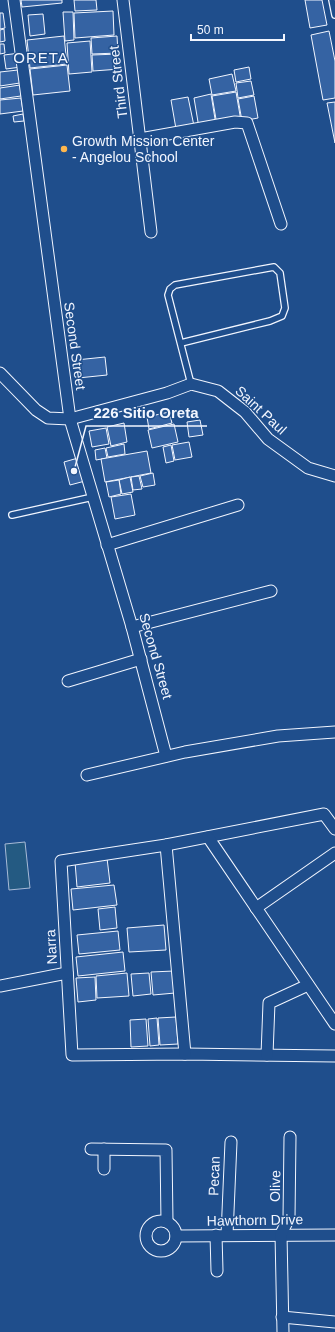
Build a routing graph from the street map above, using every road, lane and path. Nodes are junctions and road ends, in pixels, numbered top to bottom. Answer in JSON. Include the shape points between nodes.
{"nodes":[{"id":1,"x":14,"y":0,"type":"edge"},
{"id":2,"x":123,"y":0,"type":"edge"},
{"id":3,"x":332,"y":0,"type":"edge"},
{"id":4,"x":335,"y":15,"type":"edge"},
{"id":5,"x":140,"y":139,"type":"junction"},
{"id":6,"x":281,"y":224,"type":"dead end"},
{"id":7,"x":151,"y":232,"type":"dead end"},
{"id":8,"x":181,"y":343,"type":"junction"},
{"id":9,"x":0,"y":373,"type":"edge"},
{"id":10,"x":192,"y":384,"type":"junction"},
{"id":11,"x":70,"y":419,"type":"junction"},
{"id":12,"x":335,"y":476,"type":"edge"},
{"id":13,"x":93,"y":498,"type":"junction"},
{"id":14,"x":238,"y":505,"type":"dead end"},
{"id":15,"x":12,"y":515,"type":"dead end"},
{"id":16,"x":107,"y":545,"type":"junction"},
{"id":17,"x":271,"y":591,"type":"dead end"},
{"id":18,"x":132,"y":627,"type":"junction"},
{"id":19,"x":141,"y":659,"type":"junction"},
{"id":20,"x":68,"y":681,"type":"dead end"},
{"id":21,"x":335,"y":732,"type":"edge"},
{"id":22,"x":166,"y":756,"type":"junction"},
{"id":23,"x":87,"y":775,"type":"dead end"},
{"id":24,"x":335,"y":829,"type":"edge"},
{"id":25,"x":208,"y":837,"type":"junction"},
{"id":26,"x":166,"y":845,"type":"junction"},
{"id":27,"x":335,"y":853,"type":"edge"},
{"id":28,"x":256,"y":908,"type":"junction"},
{"id":29,"x":67,"y":973,"type":"junction"},
{"id":30,"x":308,"y":985,"type":"junction"},
{"id":31,"x":0,"y":986,"type":"edge"},
{"id":32,"x":335,"y":1024,"type":"edge"},
{"id":33,"x":185,"y":1054,"type":"junction"},
{"id":34,"x":268,"y":1055,"type":"junction"},
{"id":35,"x":335,"y":1056,"type":"edge"},
{"id":36,"x":290,"y":1137,"type":"dead end"},
{"id":37,"x":231,"y":1142,"type":"dead end"},
{"id":38,"x":91,"y":1149,"type":"dead end"},
{"id":39,"x":104,"y":1149,"type":"junction"},
{"id":40,"x":104,"y":1170,"type":"dead end"},
{"id":41,"x":167,"y":1222,"type":"junction"},
{"id":42,"x":281,"y":1234,"type":"junction"},
{"id":43,"x":222,"y":1235,"type":"junction"},
{"id":44,"x":335,"y":1235,"type":"edge"},
{"id":45,"x":176,"y":1236,"type":"junction"},
{"id":46,"x":217,"y":1271,"type":"dead end"},
{"id":47,"x":282,"y":1317,"type":"junction"},
{"id":48,"x":335,"y":1322,"type":"edge"},
{"id":49,"x":282,"y":1332,"type":"edge"}],
"edges":[{"from":1,"to":11,"type":"street","name":"Second Street"},
{"from":2,"to":5,"type":"street","name":"Third Street"},
{"from":3,"to":4,"type":"lane"},
{"from":5,"to":6,"type":"street","via":[[235,122],[247,123]]},
{"from":5,"to":7,"type":"street","name":"Third Street"},
{"from":8,"to":8,"type":"lane","via":[[168,294],[175,285],[278,268],[285,308],[282,316]]},
{"from":8,"to":10,"type":"lane"},
{"from":9,"to":11,"type":"street","via":[[36,410],[48,418]]},
{"from":10,"to":11,"type":"street"},
{"from":10,"to":12,"type":"street","name":"Saint Paul","via":[[218,391],[245,412],[268,439],[308,468]]},
{"from":11,"to":13,"type":"street","name":"Second Street"},
{"from":13,"to":15,"type":"lane"},
{"from":13,"to":16,"type":"street","name":"Second Street"},
{"from":14,"to":16,"type":"street"},
{"from":16,"to":18,"type":"street","name":"Second Street"},
{"from":17,"to":18,"type":"street"},
{"from":18,"to":19,"type":"street","name":"Second Street"},
{"from":19,"to":20,"type":"street"},
{"from":19,"to":22,"type":"street","name":"Second Street"},
{"from":21,"to":22,"type":"street","via":[[278,736]]},
{"from":22,"to":23,"type":"street"},
{"from":24,"to":25,"type":"street","name":"Narra","via":[[324,814]]},
{"from":25,"to":26,"type":"street","name":"Narra"},
{"from":25,"to":28,"type":"street"},
{"from":26,"to":29,"type":"street","name":"Narra","via":[[61,861]]},
{"from":26,"to":33,"type":"street"},
{"from":27,"to":28,"type":"street"},
{"from":28,"to":30,"type":"street"},
{"from":29,"to":31,"type":"street"},
{"from":29,"to":33,"type":"street","name":"Narra","via":[[72,1055]]},
{"from":30,"to":32,"type":"street"},
{"from":30,"to":34,"type":"street","via":[[269,1003]]},
{"from":33,"to":34,"type":"street","name":"Narra"},
{"from":34,"to":35,"type":"street","name":"Narra"},
{"from":36,"to":42,"type":"street","name":"Olive","via":[[289,1218]]},
{"from":37,"to":43,"type":"street","name":"Pecan"},
{"from":38,"to":39,"type":"street"},
{"from":39,"to":40,"type":"street"},
{"from":39,"to":41,"type":"street","via":[[166,1150]]},
{"from":41,"to":45,"type":"street","via":[[172,1225]]},
{"from":41,"to":45,"type":"street","via":[[161,1221],[151,1225],[147,1236],[151,1246],[167,1250],[172,1246]]},
{"from":42,"to":43,"type":"street","name":"Hawthorn Drive"},
{"from":42,"to":44,"type":"street","name":"Hawthorn Drive"},
{"from":42,"to":47,"type":"street"},
{"from":43,"to":45,"type":"street","name":"Hawthorn Drive"},
{"from":43,"to":46,"type":"street","name":"Pecan"},
{"from":47,"to":48,"type":"street"},
{"from":47,"to":49,"type":"street"}]}
